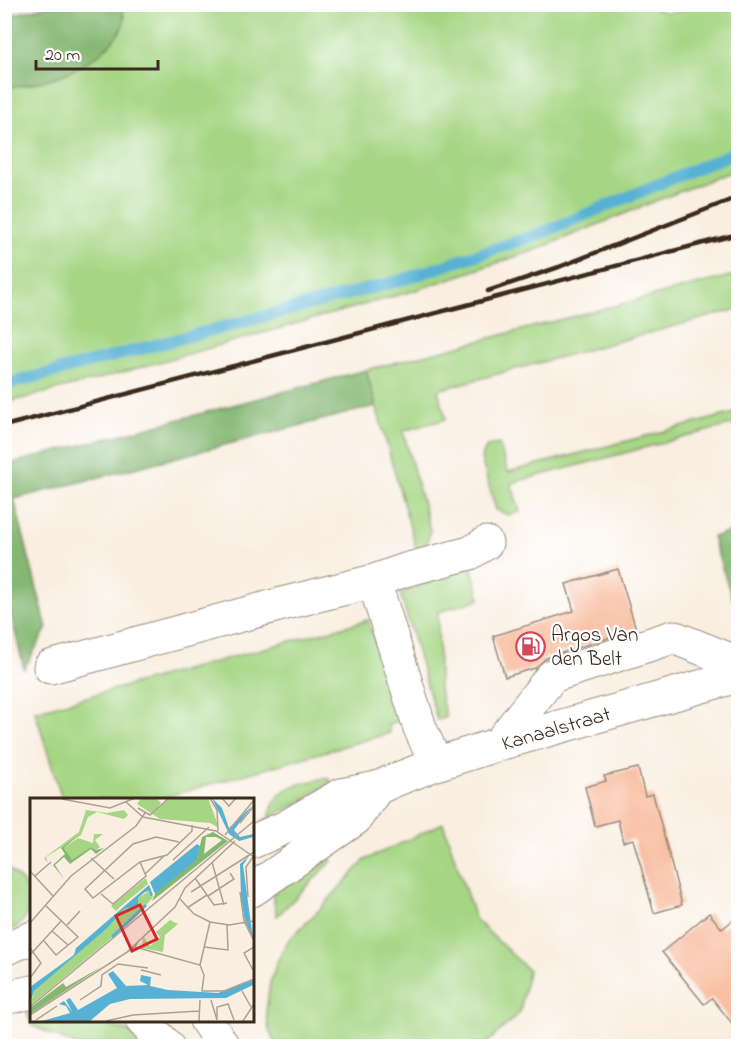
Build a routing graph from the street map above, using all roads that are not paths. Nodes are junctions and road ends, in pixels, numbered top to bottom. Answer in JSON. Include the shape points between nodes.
{"nodes":[{"id":1,"x":486,"y":543,"type":"dead end"},
{"id":2,"x":375,"y":581,"type":"junction"},
{"id":3,"x":738,"y":663,"type":"edge"},
{"id":4,"x":50,"y":667,"type":"dead end"},
{"id":5,"x":738,"y":676,"type":"edge"},
{"id":6,"x":499,"y":744,"type":"junction"},
{"id":7,"x":436,"y":764,"type":"junction"},
{"id":8,"x":377,"y":788,"type":"junction"},
{"id":9,"x":254,"y":841,"type":"edge"},
{"id":10,"x":254,"y":889,"type":"edge"},
{"id":11,"x":30,"y":939,"type":"edge"},
{"id":12,"x":4,"y":949,"type":"edge"},
{"id":13,"x":30,"y":992,"type":"edge"},
{"id":14,"x":4,"y":998,"type":"edge"},
{"id":15,"x":143,"y":1021,"type":"edge"},
{"id":16,"x":207,"y":1021,"type":"edge"},
{"id":17,"x":167,"y":1047,"type":"edge"},
{"id":18,"x":223,"y":1047,"type":"edge"}],
"edges":[{"from":1,"to":2,"type":"main road","via":[[470,553]]},
{"from":2,"to":4,"type":"main road"},
{"from":2,"to":7,"type":"main road","via":[[420,728]]},
{"from":3,"to":6,"type":"main road","via":[[673,636],[552,676]]},
{"from":5,"to":6,"type":"main road","name":"Kanaalstraat"},
{"from":6,"to":7,"type":"main road","name":"Kanaalstraat"},
{"from":7,"to":8,"type":"main road","name":"Kanaalstraat"},
{"from":8,"to":9,"type":"main road","name":"Kanaalstraat","via":[[341,795]]},
{"from":8,"to":10,"type":"main road","via":[[355,819]]},
{"from":11,"to":12,"type":"main road"},
{"from":13,"to":14,"type":"main road"},
{"from":15,"to":17,"type":"main road"},
{"from":16,"to":18,"type":"main road"}]}
